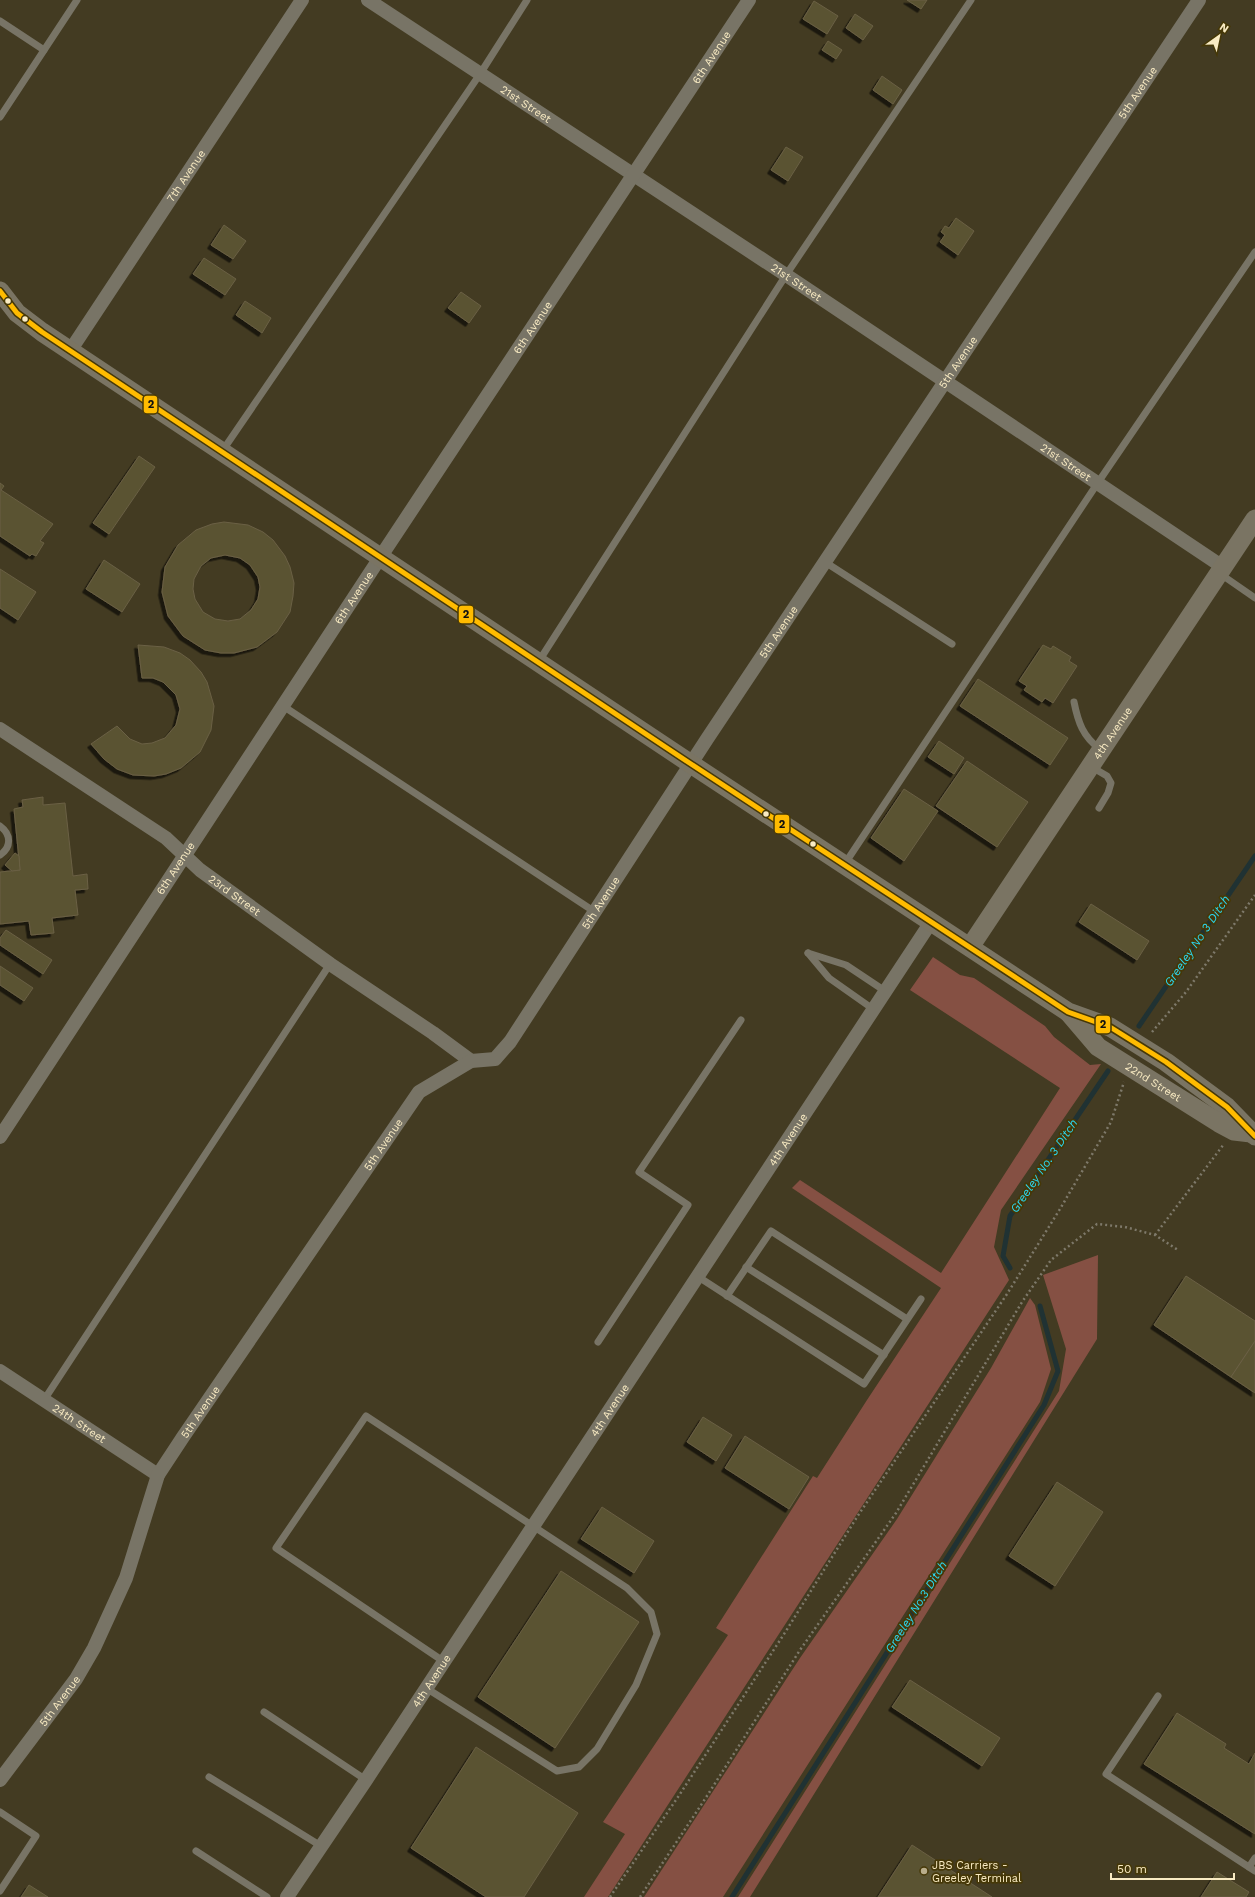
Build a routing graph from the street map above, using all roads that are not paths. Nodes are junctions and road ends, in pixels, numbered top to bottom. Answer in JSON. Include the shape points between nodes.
{"nodes":[{"id":1,"x":77,"y":0,"type":"edge"},
{"id":2,"x":302,"y":0,"type":"edge"},
{"id":3,"x":368,"y":0,"type":"edge"},
{"id":4,"x":527,"y":0,"type":"edge"},
{"id":5,"x":749,"y":0,"type":"edge"},
{"id":6,"x":971,"y":0,"type":"edge"},
{"id":7,"x":1199,"y":0,"type":"edge"},
{"id":8,"x":0,"y":21,"type":"edge"},
{"id":9,"x":44,"y":50,"type":"junction"},
{"id":10,"x":480,"y":74,"type":"junction"},
{"id":11,"x":0,"y":117,"type":"edge"},
{"id":12,"x":633,"y":176,"type":"junction"},
{"id":13,"x":1255,"y":252,"type":"edge"},
{"id":14,"x":786,"y":275,"type":"junction"},
{"id":15,"x":0,"y":291,"type":"edge"},
{"id":16,"x":70,"y":351,"type":"junction"},
{"id":17,"x":944,"y":382,"type":"junction"},
{"id":18,"x":222,"y":452,"type":"junction"},
{"id":19,"x":1097,"y":484,"type":"junction"},
{"id":20,"x":1255,"y":519,"type":"edge"},
{"id":21,"x":381,"y":557,"type":"junction"},
{"id":22,"x":824,"y":562,"type":"junction"},
{"id":23,"x":1221,"y":570,"type":"junction"},
{"id":24,"x":1255,"y":598,"type":"edge"},
{"id":25,"x":952,"y":644,"type":"dead end"},
{"id":26,"x":538,"y":662,"type":"junction"},
{"id":27,"x":1074,"y":702,"type":"dead end"},
{"id":28,"x":283,"y":706,"type":"junction"},
{"id":29,"x":0,"y":729,"type":"edge"},
{"id":30,"x":1101,"y":749,"type":"junction"},
{"id":31,"x":691,"y":764,"type":"junction"},
{"id":32,"x":1090,"y":766,"type":"junction"},
{"id":33,"x":1099,"y":808,"type":"dead end"},
{"id":34,"x":0,"y":826,"type":"edge"},
{"id":35,"x":184,"y":854,"type":"junction"},
{"id":36,"x":0,"y":855,"type":"edge"},
{"id":37,"x":844,"y":865,"type":"junction"},
{"id":38,"x":594,"y":912,"type":"junction"},
{"id":39,"x":931,"y":922,"type":"junction"},
{"id":40,"x":970,"y":947,"type":"junction"},
{"id":41,"x":330,"y":964,"type":"junction"},
{"id":42,"x":885,"y":991,"type":"junction"},
{"id":43,"x":874,"y":1009,"type":"junction"},
{"id":44,"x":1068,"y":1012,"type":"junction"},
{"id":45,"x":741,"y":1020,"type":"dead end"},
{"id":46,"x":471,"y":1061,"type":"junction"},
{"id":47,"x":1247,"y":1133,"type":"edge"},
{"id":48,"x":0,"y":1137,"type":"edge"},
{"id":49,"x":746,"y":1267,"type":"junction"},
{"id":50,"x":697,"y":1276,"type":"junction"},
{"id":51,"x":727,"y":1296,"type":"junction"},
{"id":52,"x":921,"y":1299,"type":"dead end"},
{"id":53,"x":907,"y":1319,"type":"junction"},
{"id":54,"x":598,"y":1342,"type":"dead end"},
{"id":55,"x":884,"y":1355,"type":"junction"},
{"id":56,"x":0,"y":1371,"type":"edge"},
{"id":57,"x":44,"y":1400,"type":"junction"},
{"id":58,"x":158,"y":1475,"type":"junction"},
{"id":59,"x":534,"y":1525,"type":"junction"},
{"id":60,"x":443,"y":1661,"type":"junction"},
{"id":61,"x":426,"y":1688,"type":"junction"},
{"id":62,"x":1158,"y":1696,"type":"dead end"},
{"id":63,"x":264,"y":1712,"type":"dead end"},
{"id":64,"x":209,"y":1777,"type":"dead end"},
{"id":65,"x":0,"y":1780,"type":"edge"},
{"id":66,"x":366,"y":1780,"type":"junction"},
{"id":67,"x":0,"y":1812,"type":"edge"},
{"id":68,"x":321,"y":1846,"type":"junction"},
{"id":69,"x":196,"y":1851,"type":"dead end"},
{"id":70,"x":1255,"y":1858,"type":"edge"},
{"id":71,"x":1252,"y":1869,"type":"edge"},
{"id":72,"x":0,"y":1891,"type":"edge"},
{"id":73,"x":267,"y":1897,"type":"edge"},
{"id":74,"x":287,"y":1897,"type":"edge"}],
"edges":[{"from":1,"to":9,"type":"lane"},
{"from":2,"to":16,"type":"street","name":"7th Avenue"},
{"from":3,"to":10,"type":"street","name":"21st Street"},
{"from":4,"to":10,"type":"lane"},
{"from":5,"to":12,"type":"street","name":"6th Avenue"},
{"from":6,"to":14,"type":"lane"},
{"from":7,"to":17,"type":"street","name":"5th Avenue"},
{"from":8,"to":9,"type":"lane"},
{"from":9,"to":11,"type":"lane"},
{"from":10,"to":12,"type":"street","name":"21st Street"},
{"from":10,"to":18,"type":"lane"},
{"from":12,"to":14,"type":"street","name":"21st Street"},
{"from":12,"to":21,"type":"street","name":"6th Avenue"},
{"from":13,"to":19,"type":"lane"},
{"from":14,"to":17,"type":"street","name":"21st Street"},
{"from":14,"to":26,"type":"lane"},
{"from":15,"to":16,"type":"street","name":"22nd Street","via":[[17,313]]},
{"from":16,"to":18,"type":"street","name":"22nd Street"},
{"from":17,"to":19,"type":"street","name":"21st Street"},
{"from":17,"to":22,"type":"street","name":"5th Avenue"},
{"from":18,"to":21,"type":"street","name":"22nd Street"},
{"from":19,"to":23,"type":"street","name":"21st Street"},
{"from":19,"to":37,"type":"lane"},
{"from":20,"to":23,"type":"street","name":"4th Avenue"},
{"from":21,"to":26,"type":"street","name":"22nd Street"},
{"from":21,"to":28,"type":"street","name":"6th Avenue"},
{"from":22,"to":25,"type":"lane"},
{"from":22,"to":31,"type":"street","name":"5th Avenue"},
{"from":23,"to":24,"type":"lane","name":"21st Street"},
{"from":23,"to":30,"type":"street","name":"4th Avenue"},
{"from":26,"to":31,"type":"street","name":"22nd Street"},
{"from":27,"to":30,"type":"lane","via":[[1082,730],[1091,742]]},
{"from":28,"to":35,"type":"street","name":"6th Avenue"},
{"from":28,"to":38,"type":"lane"},
{"from":29,"to":35,"type":"street","name":"23rd Street","via":[[166,838]]},
{"from":30,"to":32,"type":"street","name":"4th Avenue"},
{"from":31,"to":37,"type":"street","name":"22nd Street"},
{"from":31,"to":38,"type":"street","name":"5th Avenue"},
{"from":32,"to":33,"type":"lane","via":[[1107,776],[1111,783]]},
{"from":32,"to":40,"type":"street","name":"4th Avenue"},
{"from":34,"to":36,"type":"lane","via":[[6,831],[9,843]]},
{"from":35,"to":41,"type":"street","name":"23rd Street","via":[[200,870]]},
{"from":35,"to":48,"type":"street","name":"6th Avenue"},
{"from":37,"to":39,"type":"street","name":"22nd Street"},
{"from":38,"to":46,"type":"street","name":"5th Avenue","via":[[510,1042],[495,1059]]},
{"from":39,"to":40,"type":"street","name":"22nd Street"},
{"from":39,"to":42,"type":"street","name":"4th Avenue"},
{"from":40,"to":44,"type":"street","name":"22nd Street"},
{"from":41,"to":46,"type":"street","name":"23rd Street"},
{"from":41,"to":57,"type":"lane"},
{"from":42,"to":43,"type":"street","name":"4th Avenue"},
{"from":42,"to":43,"type":"lane","via":[[846,965],[808,953],[829,978]]},
{"from":43,"to":50,"type":"street","name":"4th Avenue"},
{"from":44,"to":47,"type":"street","name":"22nd Street","via":[[1098,1046],[1180,1100]]},
{"from":44,"to":47,"type":"street","name":"22nd Street","via":[[1110,1027],[1166,1062],[1227,1107]]},
{"from":45,"to":54,"type":"lane","via":[[639,1172],[688,1204]]},
{"from":46,"to":58,"type":"street","name":"5th Avenue","via":[[419,1092]]},
{"from":49,"to":51,"type":"lane"},
{"from":49,"to":53,"type":"lane","via":[[771,1232]]},
{"from":49,"to":55,"type":"lane"},
{"from":50,"to":51,"type":"lane"},
{"from":50,"to":59,"type":"street","name":"4th Avenue"},
{"from":51,"to":55,"type":"lane","via":[[864,1384]]},
{"from":52,"to":53,"type":"lane"},
{"from":53,"to":55,"type":"lane"},
{"from":56,"to":57,"type":"street","name":"24th Street"},
{"from":57,"to":58,"type":"street","name":"24th Street"},
{"from":58,"to":65,"type":"street","name":"5th Avenue","via":[[126,1578],[94,1648],[76,1679]]},
{"from":59,"to":60,"type":"street","name":"4th Avenue"},
{"from":59,"to":60,"type":"lane","via":[[366,1416],[276,1548]]},
{"from":59,"to":61,"type":"lane","via":[[627,1588],[651,1612],[657,1634],[636,1685],[597,1749],[579,1767],[557,1771]]},
{"from":60,"to":61,"type":"street","name":"4th Avenue"},
{"from":61,"to":66,"type":"street","name":"4th Avenue"},
{"from":62,"to":71,"type":"lane","via":[[1106,1774]]},
{"from":63,"to":66,"type":"lane"},
{"from":64,"to":68,"type":"lane"},
{"from":66,"to":68,"type":"street","name":"4th Avenue"},
{"from":67,"to":72,"type":"lane","via":[[36,1836]]},
{"from":68,"to":74,"type":"street","name":"4th Avenue"},
{"from":69,"to":73,"type":"lane"},
{"from":70,"to":71,"type":"lane"}]}
